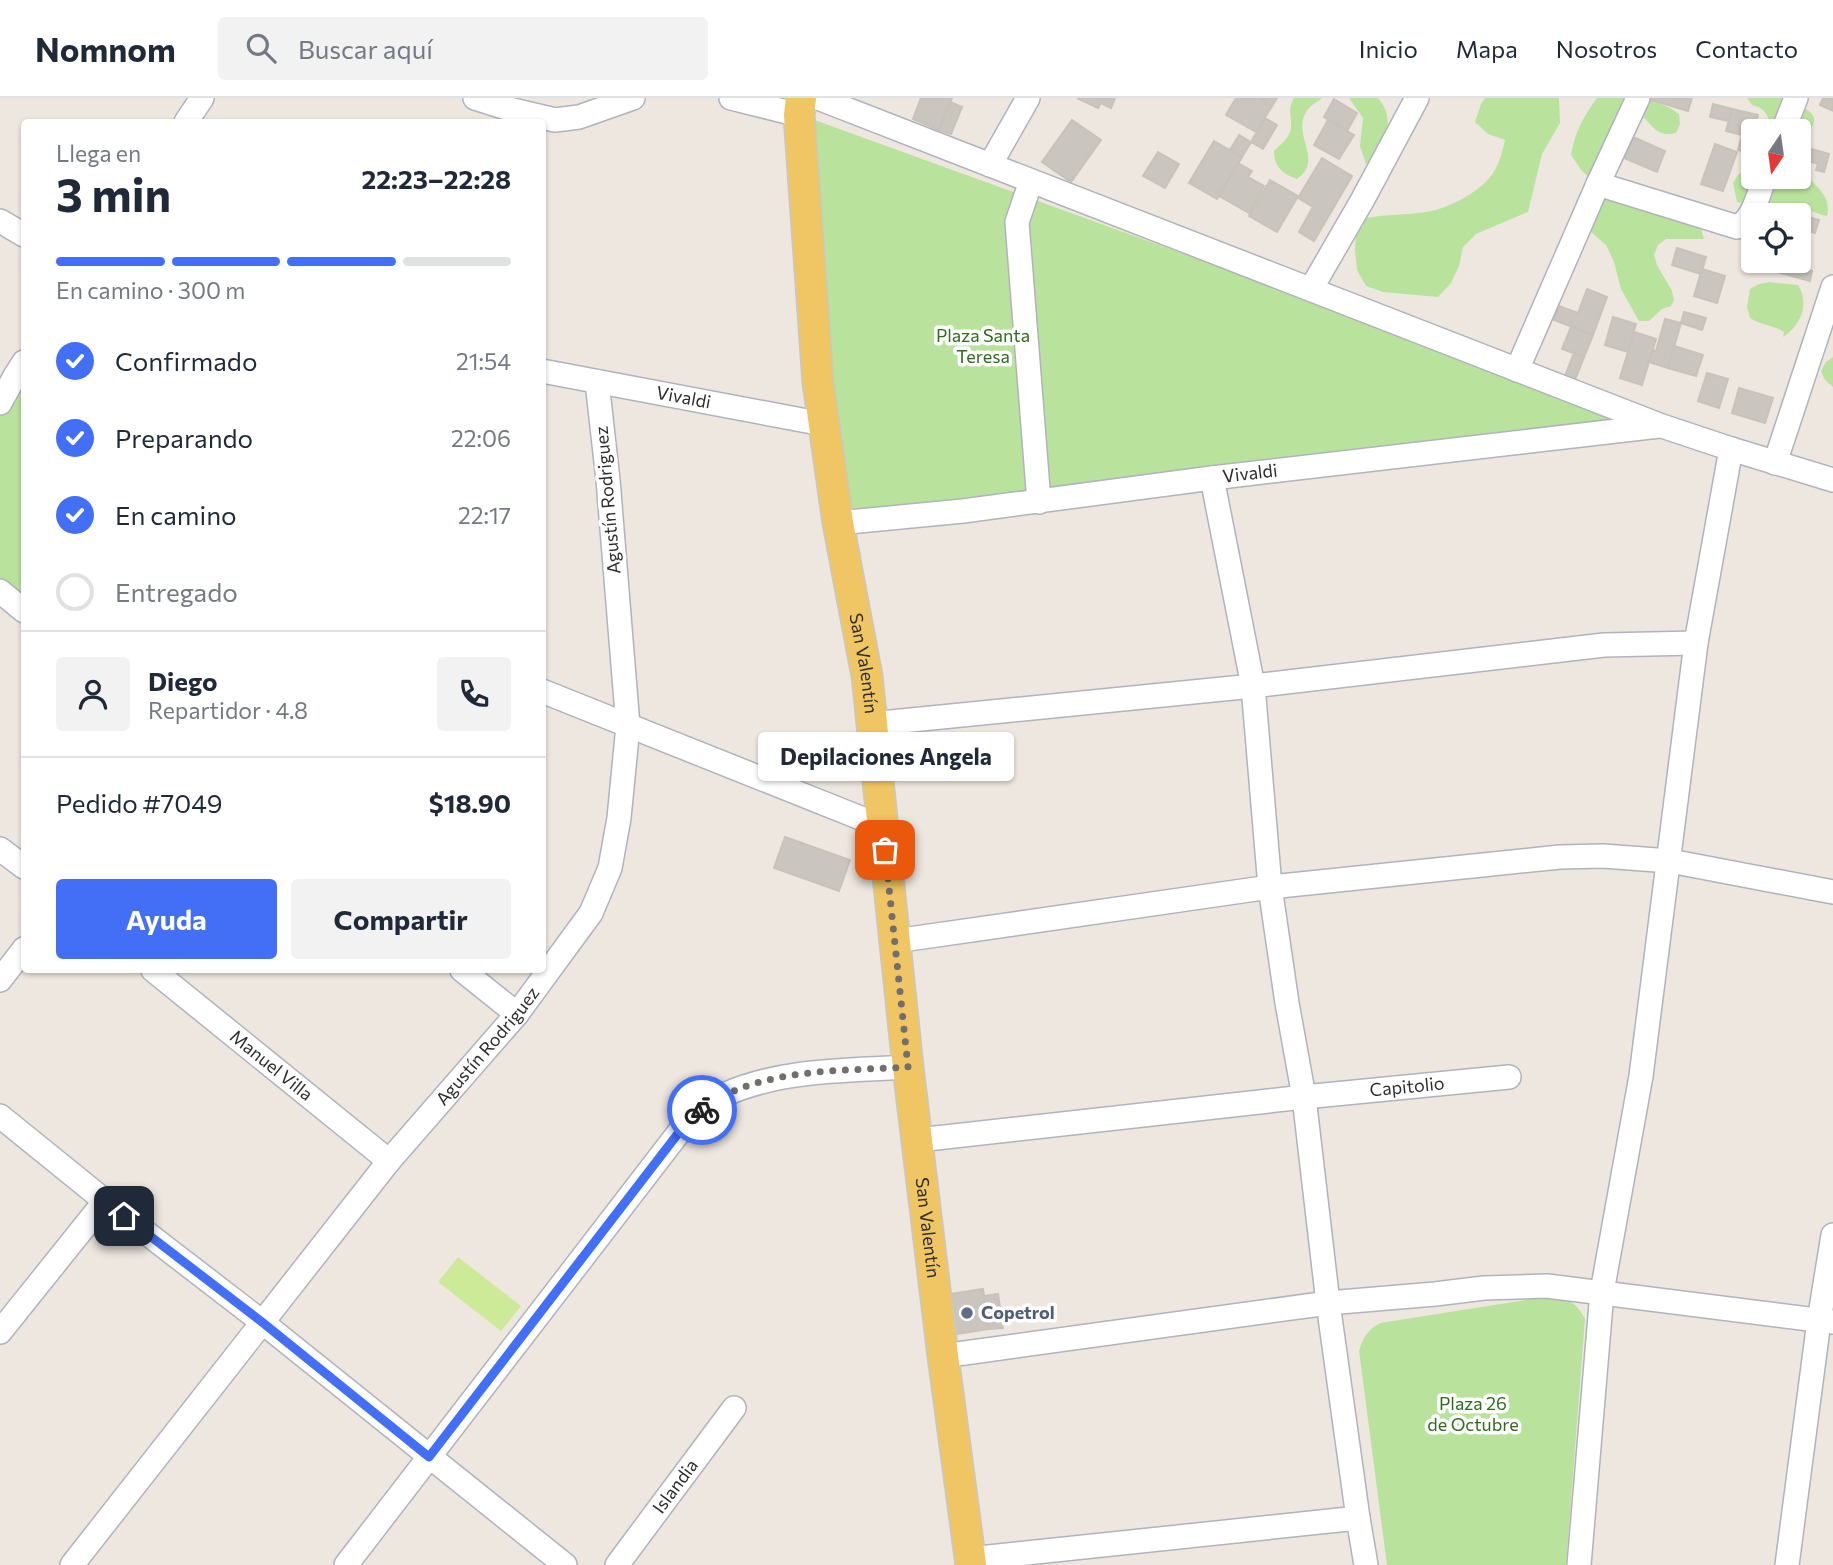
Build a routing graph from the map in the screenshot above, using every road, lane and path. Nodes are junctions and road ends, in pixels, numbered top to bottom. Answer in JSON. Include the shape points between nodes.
{"nodes":[{"id":1,"x":202,"y":98,"type":"edge"},
{"id":2,"x":475,"y":98,"type":"edge"},
{"id":3,"x":633,"y":98,"type":"edge"},
{"id":4,"x":731,"y":98,"type":"edge"},
{"id":5,"x":1028,"y":98,"type":"edge"},
{"id":6,"x":1638,"y":98,"type":"edge"},
{"id":7,"x":1796,"y":98,"type":"edge"},
{"id":8,"x":1411,"y":100,"type":"edge"},
{"id":9,"x":806,"y":104,"type":"edge"},
{"id":10,"x":188,"y":119,"type":"edge"},
{"id":11,"x":1788,"y":119,"type":"edge"},
{"id":12,"x":990,"y":165,"type":"junction"},
{"id":13,"x":1031,"y":181,"type":"junction"},
{"id":14,"x":1598,"y":184,"type":"junction"},
{"id":15,"x":1760,"y":189,"type":"edge"},
{"id":16,"x":0,"y":221,"type":"edge"},
{"id":17,"x":21,"y":233,"type":"edge"},
{"id":18,"x":1833,"y":287,"type":"edge"},
{"id":19,"x":1311,"y":289,"type":"junction"},
{"id":20,"x":1517,"y":370,"type":"junction"},
{"id":21,"x":546,"y":372,"type":"edge"},
{"id":22,"x":21,"y":373,"type":"edge"},
{"id":23,"x":597,"y":382,"type":"junction"},
{"id":24,"x":0,"y":403,"type":"edge"},
{"id":25,"x":823,"y":424,"type":"junction"},
{"id":26,"x":1661,"y":426,"type":"junction"},
{"id":27,"x":1731,"y":449,"type":"junction"},
{"id":28,"x":1775,"y":463,"type":"junction"},
{"id":29,"x":1212,"y":478,"type":"junction"},
{"id":30,"x":1833,"y":480,"type":"edge"},
{"id":31,"x":1039,"y":502,"type":"junction"},
{"id":32,"x":838,"y":523,"type":"junction"},
{"id":33,"x":0,"y":591,"type":"edge"},
{"id":34,"x":21,"y":608,"type":"edge"},
{"id":35,"x":1696,"y":643,"type":"junction"},
{"id":36,"x":1253,"y":686,"type":"junction"},
{"id":37,"x":546,"y":693,"type":"edge"},
{"id":38,"x":871,"y":724,"type":"junction"},
{"id":39,"x":628,"y":726,"type":"junction"},
{"id":40,"x":883,"y":827,"type":"junction"},
{"id":41,"x":0,"y":849,"type":"edge"},
{"id":42,"x":1670,"y":861,"type":"junction"},
{"id":43,"x":21,"y":865,"type":"edge"},
{"id":44,"x":1270,"y":887,"type":"junction"},
{"id":45,"x":1833,"y":892,"type":"edge"},
{"id":46,"x":895,"y":941,"type":"junction"},
{"id":47,"x":21,"y":953,"type":"edge"},
{"id":48,"x":157,"y":973,"type":"edge"},
{"id":49,"x":466,"y":973,"type":"edge"},
{"id":50,"x":0,"y":980,"type":"edge"},
{"id":51,"x":517,"y":1014,"type":"junction"},
{"id":52,"x":908,"y":1067,"type":"junction"},
{"id":53,"x":1509,"y":1077,"type":"dead end"},
{"id":54,"x":1304,"y":1097,"type":"junction"},
{"id":55,"x":0,"y":1116,"type":"edge"},
{"id":56,"x":918,"y":1140,"type":"junction"},
{"id":57,"x":389,"y":1161,"type":"junction"},
{"id":58,"x":104,"y":1201,"type":"junction"},
{"id":59,"x":1833,"y":1236,"type":"edge"},
{"id":60,"x":1602,"y":1292,"type":"junction"},
{"id":61,"x":1328,"y":1303,"type":"junction"},
{"id":62,"x":262,"y":1322,"type":"junction"},
{"id":63,"x":1826,"y":1322,"type":"edge"},
{"id":64,"x":0,"y":1332,"type":"edge"},
{"id":65,"x":943,"y":1356,"type":"junction"},
{"id":66,"x":734,"y":1408,"type":"dead end"},
{"id":67,"x":429,"y":1457,"type":"junction"},
{"id":68,"x":1357,"y":1518,"type":"junction"},
{"id":69,"x":971,"y":1562,"type":"edge"},
{"id":70,"x":72,"y":1565,"type":"edge"},
{"id":71,"x":346,"y":1565,"type":"edge"},
{"id":72,"x":565,"y":1565,"type":"edge"},
{"id":73,"x":617,"y":1565,"type":"edge"},
{"id":74,"x":1366,"y":1565,"type":"edge"},
{"id":75,"x":1579,"y":1565,"type":"edge"},
{"id":76,"x":1787,"y":1565,"type":"edge"}],
"edges":[{"from":1,"to":10,"type":"street"},
{"from":2,"to":3,"type":"street","via":[[555,120],[579,117]]},
{"from":4,"to":9,"type":"street"},
{"from":5,"to":12,"type":"street"},
{"from":6,"to":14,"type":"street"},
{"from":7,"to":11,"type":"street"},
{"from":8,"to":19,"type":"street","via":[[1363,200]]},
{"from":9,"to":12,"type":"street"},
{"from":9,"to":25,"type":"main road","name":"San Valentín"},
{"from":12,"to":13,"type":"street"},
{"from":13,"to":19,"type":"street"},
{"from":13,"to":31,"type":"street","via":[[1017,222]]},
{"from":14,"to":15,"type":"street","via":[[1737,227],[1749,217]]},
{"from":14,"to":20,"type":"street"},
{"from":16,"to":17,"type":"street"},
{"from":18,"to":28,"type":"street"},
{"from":19,"to":20,"type":"street"},
{"from":20,"to":26,"type":"street"},
{"from":21,"to":23,"type":"street","name":"Vivaldi"},
{"from":22,"to":24,"type":"street"},
{"from":23,"to":25,"type":"street","name":"Vivaldi"},
{"from":23,"to":39,"type":"street","name":"Agustín Rodriguez"},
{"from":25,"to":32,"type":"main road","name":"San Valentín"},
{"from":26,"to":27,"type":"street"},
{"from":26,"to":29,"type":"street","name":"Vivaldi"},
{"from":27,"to":28,"type":"street"},
{"from":27,"to":35,"type":"street"},
{"from":28,"to":30,"type":"street"},
{"from":29,"to":31,"type":"street","name":"Vivaldi"},
{"from":29,"to":36,"type":"street"},
{"from":31,"to":32,"type":"street","name":"Vivaldi"},
{"from":32,"to":38,"type":"main road","name":"San Valentín","via":[[867,676]]},
{"from":33,"to":34,"type":"street"},
{"from":35,"to":36,"type":"street","via":[[1604,645]]},
{"from":35,"to":42,"type":"street"},
{"from":36,"to":38,"type":"street"},
{"from":36,"to":44,"type":"street"},
{"from":37,"to":39,"type":"street"},
{"from":38,"to":40,"type":"main road","name":"San Valentín"},
{"from":39,"to":40,"type":"street"},
{"from":39,"to":51,"type":"street","name":"Agustín Rodriguez","via":[[610,868],[591,913]]},
{"from":40,"to":46,"type":"main road","name":"San Valentín"},
{"from":41,"to":43,"type":"street"},
{"from":42,"to":44,"type":"street","via":[[1560,856]]},
{"from":42,"to":45,"type":"street"},
{"from":42,"to":60,"type":"street","via":[[1641,1076]]},
{"from":44,"to":46,"type":"street"},
{"from":44,"to":54,"type":"street"},
{"from":46,"to":52,"type":"main road","name":"San Valentín"},
{"from":47,"to":50,"type":"street"},
{"from":48,"to":57,"type":"street","name":"Manuel Villa"},
{"from":49,"to":51,"type":"street"},
{"from":51,"to":57,"type":"street","name":"Agustín Rodriguez"},
{"from":52,"to":56,"type":"main road","name":"San Valentín"},
{"from":52,"to":67,"type":"street","via":[[792,1075],[757,1082],[723,1095],[690,1118]]},
{"from":53,"to":54,"type":"street","name":"Capitolio"},
{"from":54,"to":56,"type":"street","name":"Capitolio"},
{"from":54,"to":61,"type":"street"},
{"from":55,"to":58,"type":"street"},
{"from":56,"to":65,"type":"main road","name":"San Valentín"},
{"from":57,"to":62,"type":"street","name":"Agustín Rodriguez"},
{"from":58,"to":62,"type":"street"},
{"from":58,"to":64,"type":"street"},
{"from":59,"to":63,"type":"street"},
{"from":60,"to":61,"type":"street","via":[[1547,1286],[1484,1288]]},
{"from":60,"to":63,"type":"street"},
{"from":60,"to":75,"type":"street"},
{"from":61,"to":65,"type":"street"},
{"from":61,"to":68,"type":"street"},
{"from":62,"to":67,"type":"street"},
{"from":62,"to":70,"type":"street","name":"Agustín Rodriguez"},
{"from":63,"to":76,"type":"street"},
{"from":65,"to":69,"type":"main road","name":"San Valentín"},
{"from":66,"to":73,"type":"street","name":"Islandia"},
{"from":67,"to":71,"type":"street"},
{"from":67,"to":72,"type":"street"},
{"from":68,"to":69,"type":"street"},
{"from":68,"to":74,"type":"street"}]}
